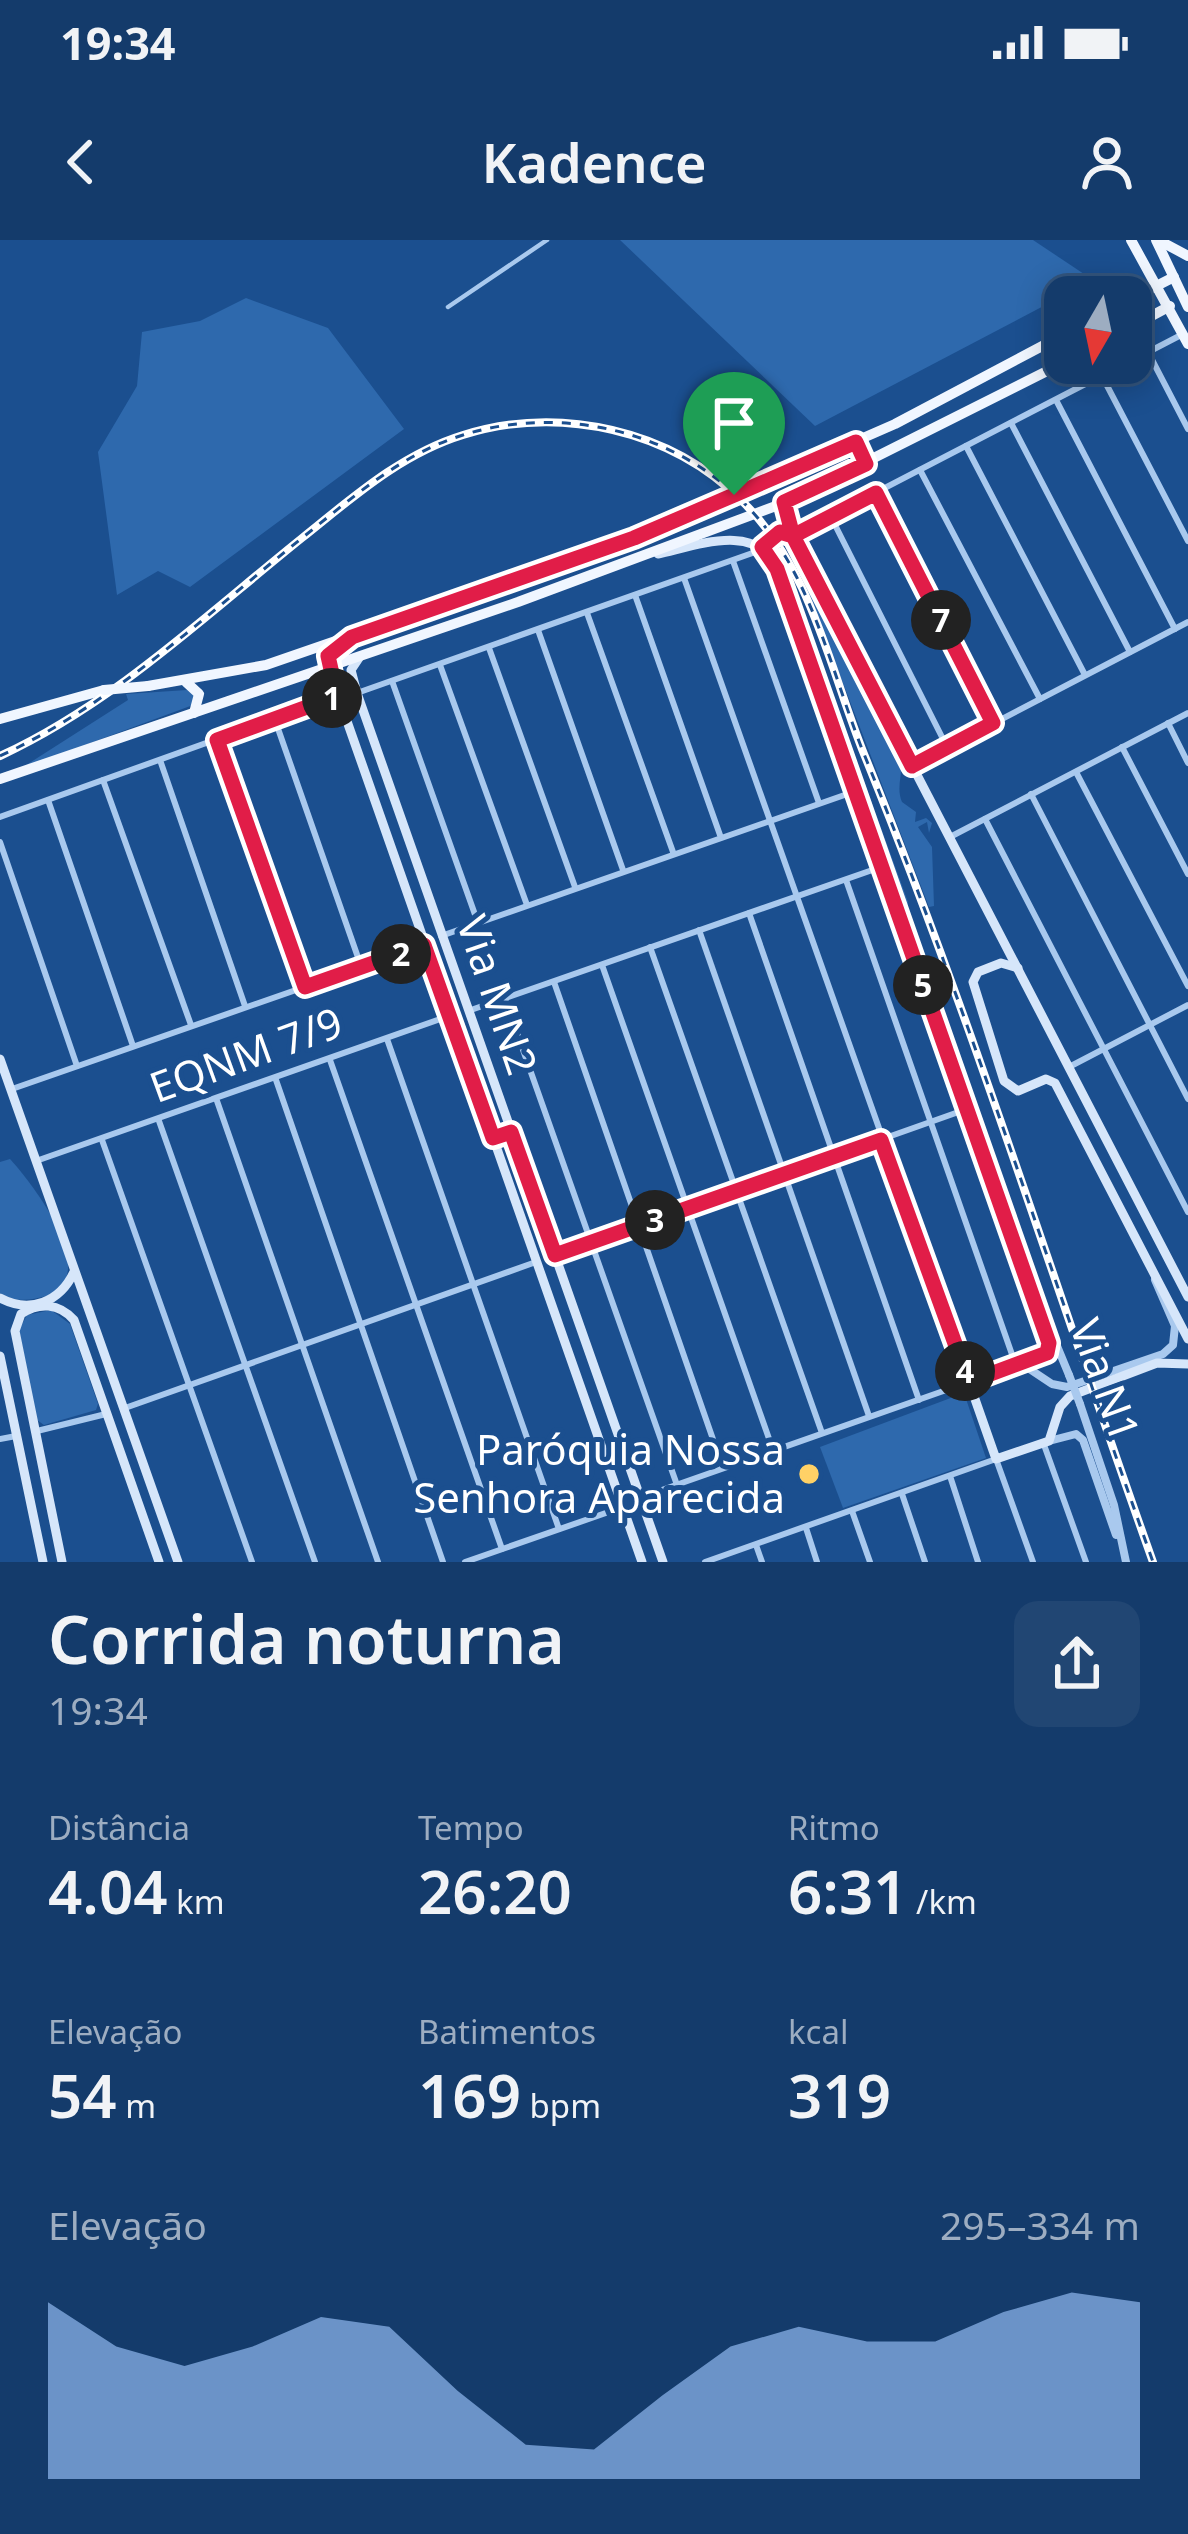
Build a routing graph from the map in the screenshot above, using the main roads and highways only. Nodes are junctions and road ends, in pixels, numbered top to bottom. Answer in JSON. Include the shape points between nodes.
{"nodes":[{"id":1,"x":1131,"y":240,"type":"edge"},
{"id":2,"x":1158,"y":240,"type":"edge"},
{"id":3,"x":1188,"y":256,"type":"edge"},
{"id":4,"x":1142,"y":260,"type":"junction"},
{"id":5,"x":1188,"y":269,"type":"edge"},
{"id":6,"x":1140,"y":276,"type":"edge"},
{"id":7,"x":1174,"y":277,"type":"junction"},
{"id":8,"x":1157,"y":286,"type":"junction"},
{"id":9,"x":1152,"y":288,"type":"edge"},
{"id":10,"x":1186,"y":301,"type":"edge"},
{"id":11,"x":1168,"y":307,"type":"junction"},
{"id":12,"x":1152,"y":316,"type":"edge"},
{"id":13,"x":1185,"y":339,"type":"edge"},
{"id":14,"x":1044,"y":345,"type":"edge"},
{"id":15,"x":1044,"y":373,"type":"edge"},
{"id":16,"x":856,"y":442,"type":"junction"},
{"id":17,"x":866,"y":464,"type":"junction"},
{"id":18,"x":784,"y":502,"type":"junction"},
{"id":19,"x":793,"y":536,"type":"junction"},
{"id":20,"x":763,"y":548,"type":"junction"},
{"id":21,"x":647,"y":556,"type":"junction"},
{"id":22,"x":527,"y":575,"type":"junction"},
{"id":23,"x":512,"y":580,"type":"junction"},
{"id":24,"x":535,"y":596,"type":"junction"},
{"id":25,"x":518,"y":602,"type":"junction"},
{"id":26,"x":352,"y":637,"type":"junction"},
{"id":27,"x":361,"y":656,"type":"junction"},
{"id":28,"x":328,"y":667,"type":"junction"},
{"id":29,"x":186,"y":682,"type":"junction"},
{"id":30,"x":194,"y":713,"type":"junction"},
{"id":31,"x":0,"y":719,"type":"edge"},
{"id":32,"x":349,"y":730,"type":"junction"},
{"id":33,"x":0,"y":779,"type":"edge"},
{"id":34,"x":390,"y":789,"type":"junction"},
{"id":35,"x":380,"y":816,"type":"junction"},
{"id":36,"x":398,"y":868,"type":"junction"},
{"id":37,"x":419,"y":869,"type":"junction"},
{"id":38,"x":424,"y":884,"type":"junction"},
{"id":39,"x":1018,"y":968,"type":"junction"},
{"id":40,"x":0,"y":1059,"type":"edge"},
{"id":41,"x":1070,"y":1111,"type":"junction"},
{"id":42,"x":511,"y":1132,"type":"junction"},
{"id":43,"x":493,"y":1138,"type":"junction"},
{"id":44,"x":498,"y":1153,"type":"junction"},
{"id":45,"x":1122,"y":1169,"type":"junction"},
{"id":46,"x":1113,"y":1194,"type":"junction"},
{"id":47,"x":542,"y":1218,"type":"junction"},
{"id":48,"x":1162,"y":1247,"type":"junction"},
{"id":49,"x":75,"y":1270,"type":"junction"},
{"id":50,"x":1188,"y":1296,"type":"edge"},
{"id":51,"x":0,"y":1298,"type":"edge"},
{"id":52,"x":37,"y":1305,"type":"junction"},
{"id":53,"x":1188,"y":1339,"type":"edge"},
{"id":54,"x":0,"y":1359,"type":"edge"},
{"id":55,"x":22,"y":1360,"type":"junction"},
{"id":56,"x":1188,"y":1364,"type":"edge"},
{"id":57,"x":595,"y":1373,"type":"junction"},
{"id":58,"x":579,"y":1383,"type":"junction"},
{"id":59,"x":622,"y":1447,"type":"junction"},
{"id":60,"x":43,"y":1562,"type":"edge"},
{"id":61,"x":62,"y":1562,"type":"edge"},
{"id":62,"x":161,"y":1562,"type":"edge"},
{"id":63,"x":178,"y":1562,"type":"edge"},
{"id":64,"x":642,"y":1562,"type":"edge"},
{"id":65,"x":663,"y":1562,"type":"edge"}],
"edges":[{"from":1,"to":4,"type":"main road"},
{"from":2,"to":3,"type":"main road"},
{"from":2,"to":7,"type":"main road"},
{"from":4,"to":6,"type":"main road"},
{"from":4,"to":8,"type":"main road"},
{"from":5,"to":7,"type":"main road"},
{"from":7,"to":8,"type":"main road"},
{"from":7,"to":10,"type":"main road"},
{"from":8,"to":9,"type":"main road"},
{"from":8,"to":10,"type":"main road"},
{"from":8,"to":11,"type":"main road"},
{"from":10,"to":11,"type":"main road"},
{"from":11,"to":12,"type":"main road"},
{"from":11,"to":13,"type":"main road"},
{"from":14,"to":16,"type":"main road"},
{"from":15,"to":17,"type":"main road"},
{"from":16,"to":17,"type":"main road"},
{"from":16,"to":22,"type":"main road"},
{"from":17,"to":18,"type":"main road"},
{"from":18,"to":19,"type":"main road"},
{"from":18,"to":21,"type":"main road"},
{"from":19,"to":20,"type":"main road","via":[[772,535]]},
{"from":19,"to":39,"type":"main road"},
{"from":20,"to":21,"type":"main road","via":[[721,541]]},
{"from":20,"to":56,"type":"main road","name":"Via N1","via":[[777,569],[1050,1347],[969,1382],[996,1459],[1046,1441],[1070,1396],[1156,1364]]},
{"from":21,"to":24,"type":"main road"},
{"from":22,"to":23,"type":"main road"},
{"from":22,"to":24,"type":"main road"},
{"from":23,"to":25,"type":"main road"},
{"from":23,"to":26,"type":"main road"},
{"from":24,"to":25,"type":"main road"},
{"from":25,"to":27,"type":"main road"},
{"from":26,"to":28,"type":"main road","via":[[329,654]]},
{"from":26,"to":29,"type":"main road"},
{"from":27,"to":28,"type":"main road"},
{"from":27,"to":34,"type":"main road","name":"Via MN2","via":[[350,670]]},
{"from":28,"to":30,"type":"main road"},
{"from":28,"to":32,"type":"main road"},
{"from":29,"to":30,"type":"main road","via":[[199,694]]},
{"from":29,"to":31,"type":"main road","bridge":true,"via":[[104,690]]},
{"from":30,"to":33,"type":"main road"},
{"from":32,"to":34,"type":"main road","via":[[376,795]]},
{"from":32,"to":35,"type":"main road"},
{"from":34,"to":37,"type":"main road","name":"Via MN2"},
{"from":35,"to":36,"type":"main road"},
{"from":35,"to":37,"type":"main road","via":[[392,808]]},
{"from":36,"to":38,"type":"main road","via":[[412,892]]},
{"from":36,"to":43,"type":"main road"},
{"from":37,"to":38,"type":"main road","name":"Via MN2"},
{"from":38,"to":42,"type":"main road","name":"Via MN2"},
{"from":39,"to":41,"type":"main road","via":[[1001,963],[973,982],[1004,1082],[1018,1090],[1052,1080]]},
{"from":39,"to":45,"type":"main road"},
{"from":40,"to":49,"type":"main road"},
{"from":41,"to":45,"type":"main road","via":[[1109,1175]]},
{"from":41,"to":46,"type":"main road"},
{"from":42,"to":43,"type":"main road"},
{"from":42,"to":47,"type":"main road","name":"Via MN2"},
{"from":43,"to":44,"type":"main road"},
{"from":44,"to":47,"type":"main road","via":[[510,1145]]},
{"from":44,"to":58,"type":"main road"},
{"from":45,"to":48,"type":"main road"},
{"from":46,"to":48,"type":"main road","via":[[1127,1188]]},
{"from":46,"to":53,"type":"main road"},
{"from":47,"to":57,"type":"main road","name":"Via MN2"},
{"from":48,"to":50,"type":"main road"},
{"from":49,"to":52,"type":"main road","via":[[61,1293]]},
{"from":49,"to":63,"type":"main road"},
{"from":51,"to":52,"type":"main road"},
{"from":52,"to":55,"type":"main road","via":[[21,1314],[16,1331]]},
{"from":52,"to":62,"type":"main road","via":[[74,1320]]},
{"from":54,"to":55,"type":"main road"},
{"from":54,"to":60,"type":"main road"},
{"from":55,"to":61,"type":"main road"},
{"from":57,"to":58,"type":"main road"},
{"from":57,"to":59,"type":"main road","name":"Via MN2"},
{"from":58,"to":59,"type":"main road","via":[[592,1384]]},
{"from":58,"to":64,"type":"main road"},
{"from":59,"to":65,"type":"main road","name":"Via MN2"}]}
